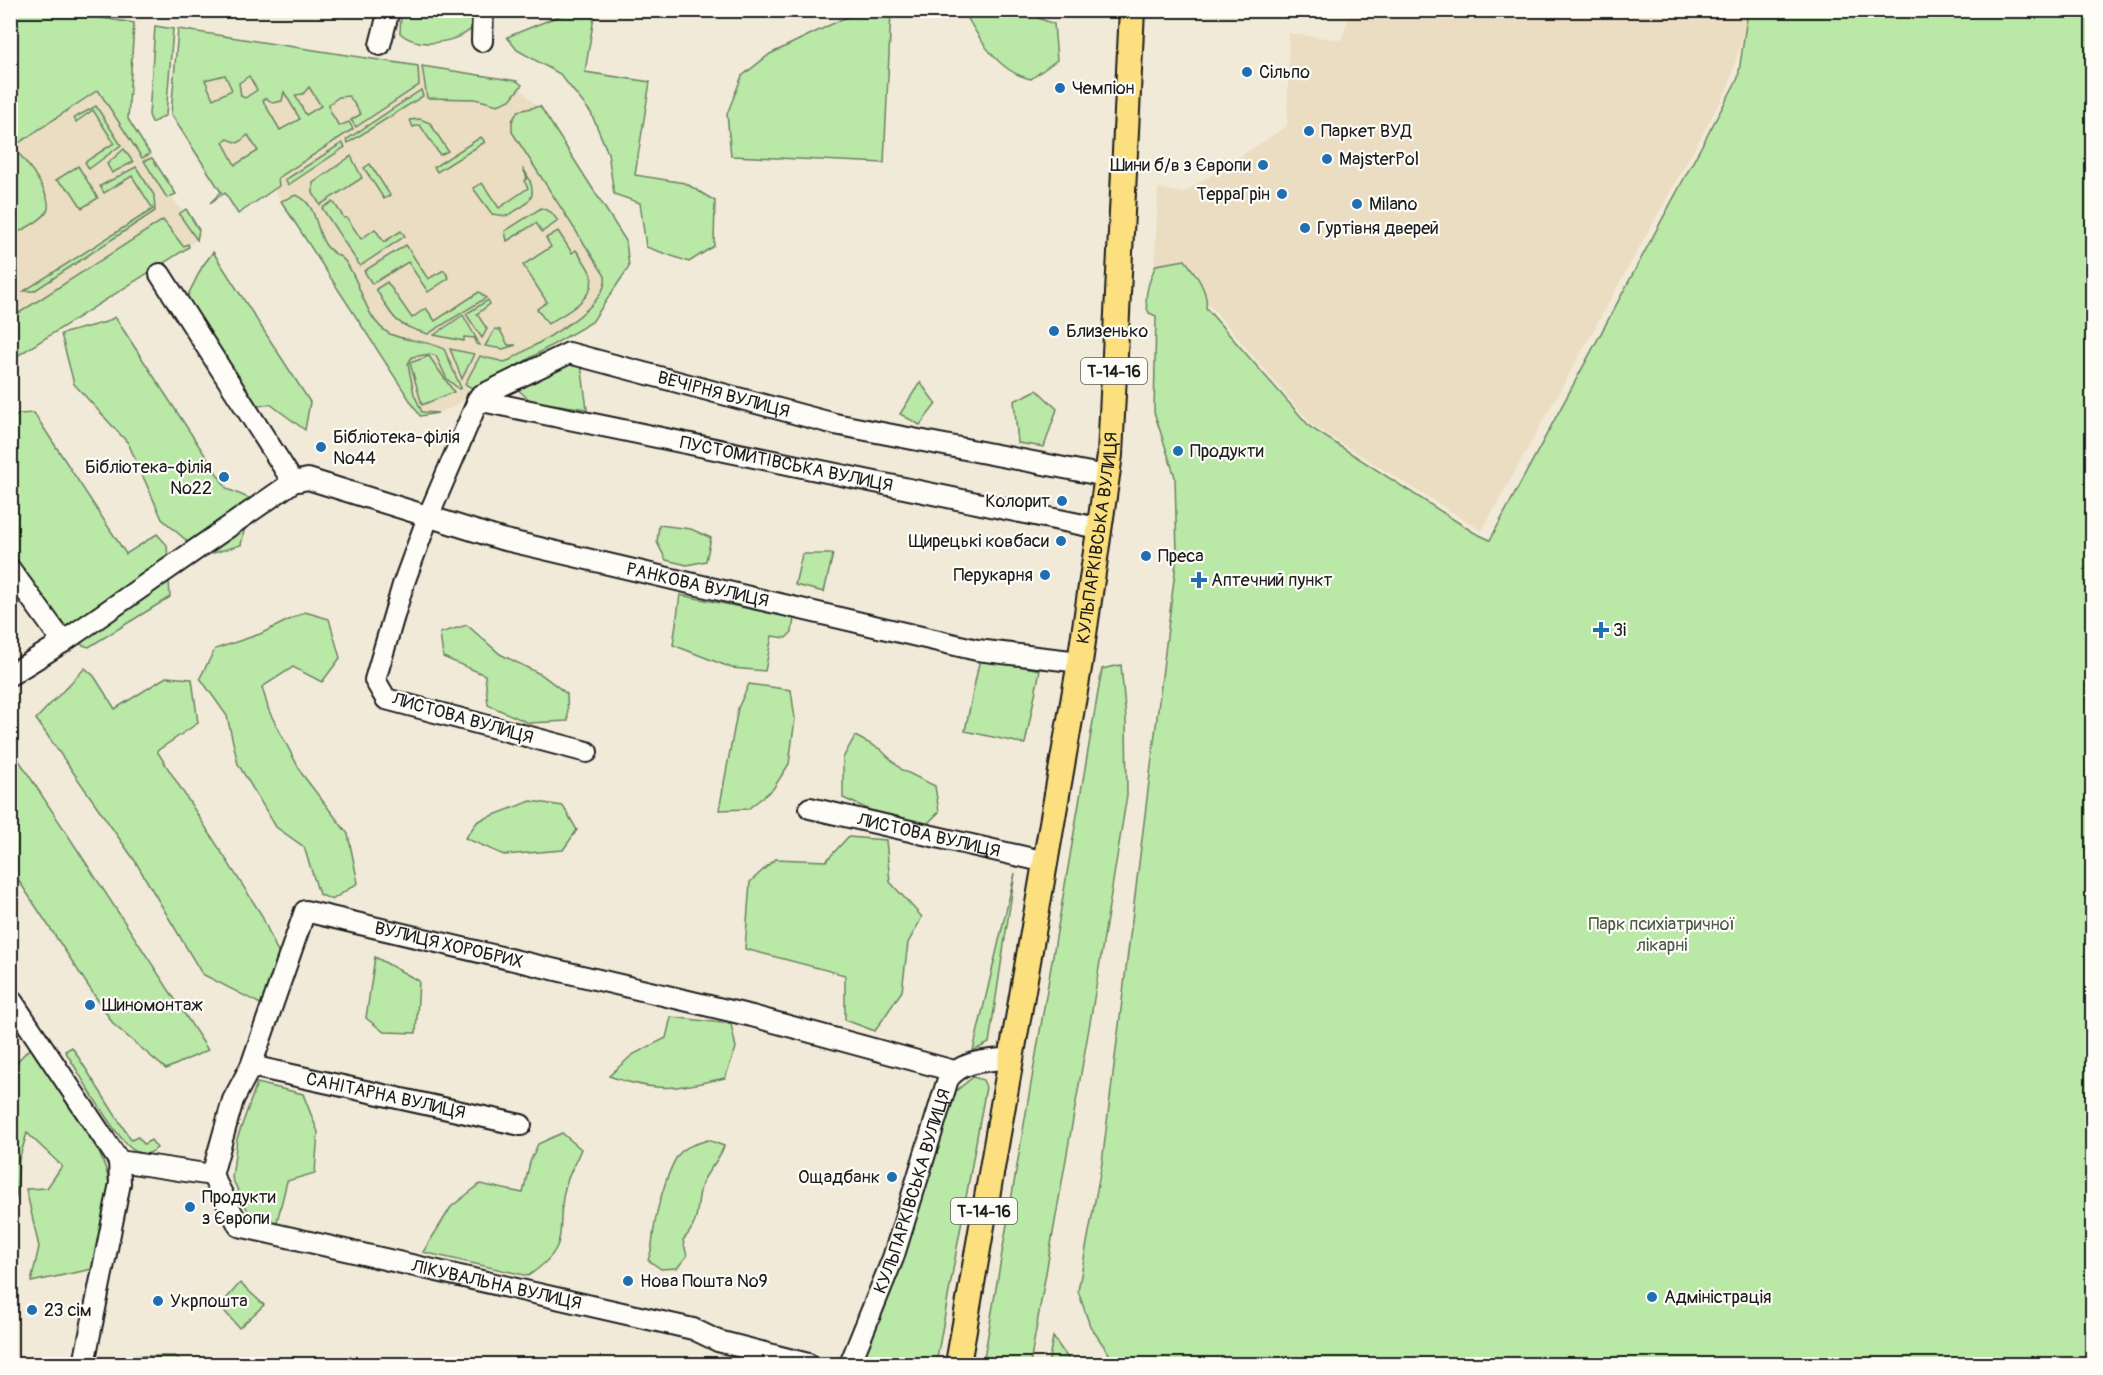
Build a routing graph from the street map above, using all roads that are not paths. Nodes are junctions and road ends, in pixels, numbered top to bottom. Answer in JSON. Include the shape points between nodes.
{"nodes":[{"id":1,"x":389,"y":10,"type":"edge"},
{"id":2,"x":483,"y":10,"type":"edge"},
{"id":3,"x":1132,"y":10,"type":"edge"},
{"id":4,"x":482,"y":41,"type":"dead end"},
{"id":5,"x":380,"y":45,"type":"dead end"},
{"id":6,"x":160,"y":274,"type":"dead end"},
{"id":7,"x":477,"y":400,"type":"junction"},
{"id":8,"x":1107,"y":476,"type":"junction"},
{"id":9,"x":293,"y":482,"type":"junction"},
{"id":10,"x":428,"y":517,"type":"junction"},
{"id":11,"x":1098,"y":528,"type":"junction"},
{"id":12,"x":10,"y":569,"type":"edge"},
{"id":13,"x":63,"y":642,"type":"junction"},
{"id":14,"x":1080,"y":662,"type":"junction"},
{"id":15,"x":10,"y":675,"type":"edge"},
{"id":16,"x":587,"y":752,"type":"dead end"},
{"id":17,"x":810,"y":808,"type":"dead end"},
{"id":18,"x":1046,"y":862,"type":"junction"},
{"id":19,"x":10,"y":998,"type":"edge"},
{"id":20,"x":1011,"y":1058,"type":"junction"},
{"id":21,"x":251,"y":1066,"type":"junction"},
{"id":22,"x":954,"y":1071,"type":"junction"},
{"id":23,"x":521,"y":1125,"type":"dead end"},
{"id":24,"x":119,"y":1161,"type":"junction"},
{"id":25,"x":212,"y":1175,"type":"junction"},
{"id":26,"x":84,"y":1365,"type":"edge"},
{"id":27,"x":808,"y":1365,"type":"edge"},
{"id":28,"x":850,"y":1365,"type":"edge"},
{"id":29,"x":958,"y":1365,"type":"edge"}],
"edges":[{"from":1,"to":5,"type":"street"},
{"from":2,"to":4,"type":"street"},
{"from":3,"to":8,"type":"main road","name":"КУЛЬПАРКІВСЬКА ВУЛИЦЯ","number":"Т-14-16"},
{"from":6,"to":9,"type":"street"},
{"from":7,"to":8,"type":"street","name":"ВЕЧІРНЯ ВУЛИЦЯ","via":[[569,353],[835,424]]},
{"from":7,"to":10,"type":"street"},
{"from":7,"to":11,"type":"street","name":"ПУСТОМИТІВСЬКА ВУЛИЦЯ"},
{"from":8,"to":11,"type":"main road","name":"КУЛЬПАРКІВСЬКА ВУЛИЦЯ","number":"Т-14-16"},
{"from":9,"to":10,"type":"street","name":"РАНКОВА ВУЛИЦЯ","via":[[322,482]]},
{"from":9,"to":13,"type":"street"},
{"from":10,"to":14,"type":"street","name":"РАНКОВА ВУЛИЦЯ","via":[[501,539],[977,650]]},
{"from":10,"to":16,"type":"street","name":"ЛИСТОВА ВУЛИЦЯ","via":[[375,680],[386,699]]},
{"from":11,"to":14,"type":"main road","name":"КУЛЬПАРКІВСЬКА ВУЛИЦЯ","number":"Т-14-16"},
{"from":12,"to":13,"type":"street"},
{"from":13,"to":15,"type":"street"},
{"from":14,"to":18,"type":"main road","name":"КУЛЬПАРКІВСЬКА ВУЛИЦЯ","number":"Т-14-16"},
{"from":17,"to":18,"type":"street","name":"ЛИСТОВА ВУЛИЦЯ"},
{"from":18,"to":20,"type":"main road","name":"КУЛЬПАРКІВСЬКА ВУЛИЦЯ","number":"Т-14-16"},
{"from":19,"to":24,"type":"street"},
{"from":20,"to":22,"type":"street","name":"КУЛЬПАРКІВСЬКА ВУЛИЦЯ","via":[[966,1065]]},
{"from":20,"to":29,"type":"main road","name":"КУЛЬПАРКІВСЬКА ВУЛИЦЯ","number":"Т-14-16"},
{"from":21,"to":22,"type":"street","name":"ВУЛИЦЯ ХОРОБРИХ","via":[[305,911],[752,1016]]},
{"from":21,"to":23,"type":"street","name":"САНІТАРНА ВУЛИЦЯ"},
{"from":21,"to":25,"type":"street","name":"ВУЛИЦЯ ХОРОБРИХ","via":[[233,1100]]},
{"from":22,"to":28,"type":"street","name":"КУЛЬПАРКІВСЬКА ВУЛИЦЯ","via":[[948,1079],[893,1258]]},
{"from":24,"to":25,"type":"street"},
{"from":24,"to":26,"type":"street","via":[[120,1183]]},
{"from":25,"to":27,"type":"street","name":"ЛІКУВАЛЬНА ВУЛИЦЯ","via":[[239,1226],[693,1329],[718,1341]]}]}
